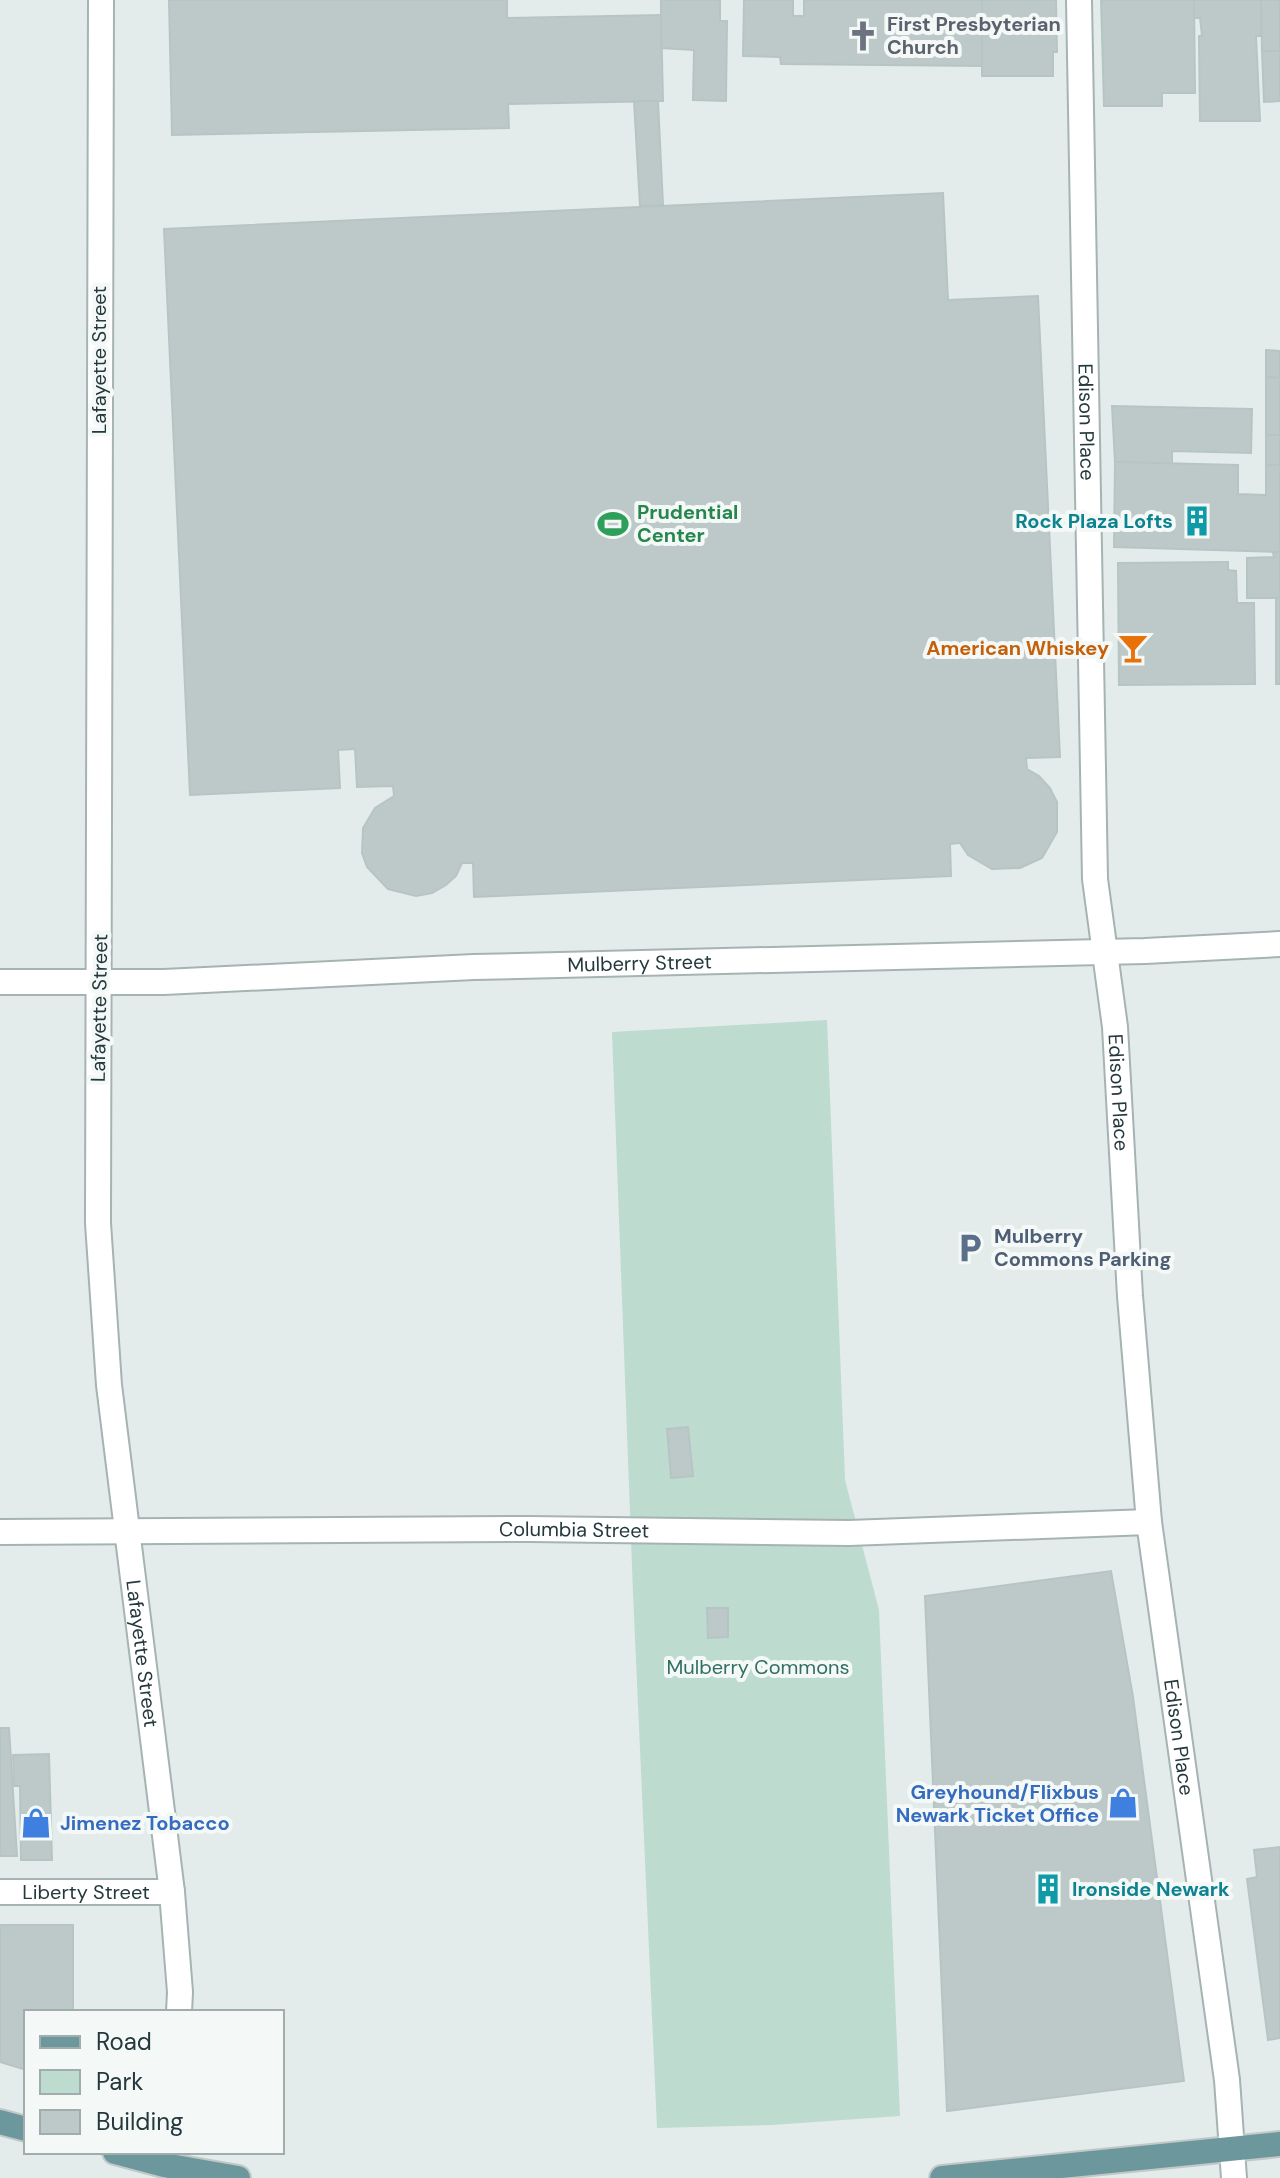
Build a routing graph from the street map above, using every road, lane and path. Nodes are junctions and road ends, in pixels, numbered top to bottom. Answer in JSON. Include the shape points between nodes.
{"nodes":[{"id":1,"x":101,"y":0,"type":"edge"},
{"id":2,"x":1079,"y":0,"type":"edge"},
{"id":3,"x":1280,"y":944,"type":"edge"},
{"id":4,"x":1105,"y":951,"type":"junction"},
{"id":5,"x":0,"y":982,"type":"edge"},
{"id":6,"x":100,"y":982,"type":"junction"},
{"id":7,"x":1149,"y":1522,"type":"junction"},
{"id":8,"x":0,"y":1532,"type":"edge"},
{"id":9,"x":127,"y":1532,"type":"junction"},
{"id":10,"x":0,"y":1892,"type":"edge"},
{"id":11,"x":172,"y":1892,"type":"junction"},
{"id":12,"x":179,"y":2010,"type":"edge"},
{"id":13,"x":0,"y":2122,"type":"edge"},
{"id":14,"x":24,"y":2128,"type":"edge"},
{"id":15,"x":1280,"y":2144,"type":"edge"},
{"id":16,"x":1232,"y":2149,"type":"junction"},
{"id":17,"x":123,"y":2154,"type":"edge"},
{"id":18,"x":164,"y":2165,"type":"edge"},
{"id":19,"x":238,"y":2178,"type":"edge"},
{"id":20,"x":942,"y":2178,"type":"edge"},
{"id":21,"x":1234,"y":2178,"type":"edge"}],
"edges":[{"from":1,"to":6,"type":"street","name":"Lafayette Street"},
{"from":2,"to":4,"type":"street","name":"Edison Place","via":[[1095,879]]},
{"from":3,"to":4,"type":"street","name":"Mulberry Street"},
{"from":4,"to":6,"type":"street","name":"Mulberry Street"},
{"from":4,"to":7,"type":"street","name":"Edison Place","via":[[1115,1027]]},
{"from":5,"to":6,"type":"street","name":"Mulberry Street"},
{"from":6,"to":9,"type":"street","name":"Lafayette Street","via":[[98,1223],[109,1385]]},
{"from":7,"to":9,"type":"street","name":"Columbia Street","via":[[849,1533]]},
{"from":7,"to":16,"type":"street","name":"Edison Place","via":[[1226,2069]]},
{"from":8,"to":9,"type":"street","name":"Columbia Street"},
{"from":9,"to":11,"type":"street","name":"Lafayette Street"},
{"from":10,"to":11,"type":"street","name":"Liberty Street"},
{"from":11,"to":12,"type":"street","name":"Lafayette Street"},
{"from":13,"to":14,"type":"main road"},
{"from":15,"to":16,"type":"main road"},
{"from":16,"to":20,"type":"main road"},
{"from":16,"to":21,"type":"street","name":"Edison Place"},
{"from":17,"to":18,"type":"main road"},
{"from":18,"to":19,"type":"main road"}]}
